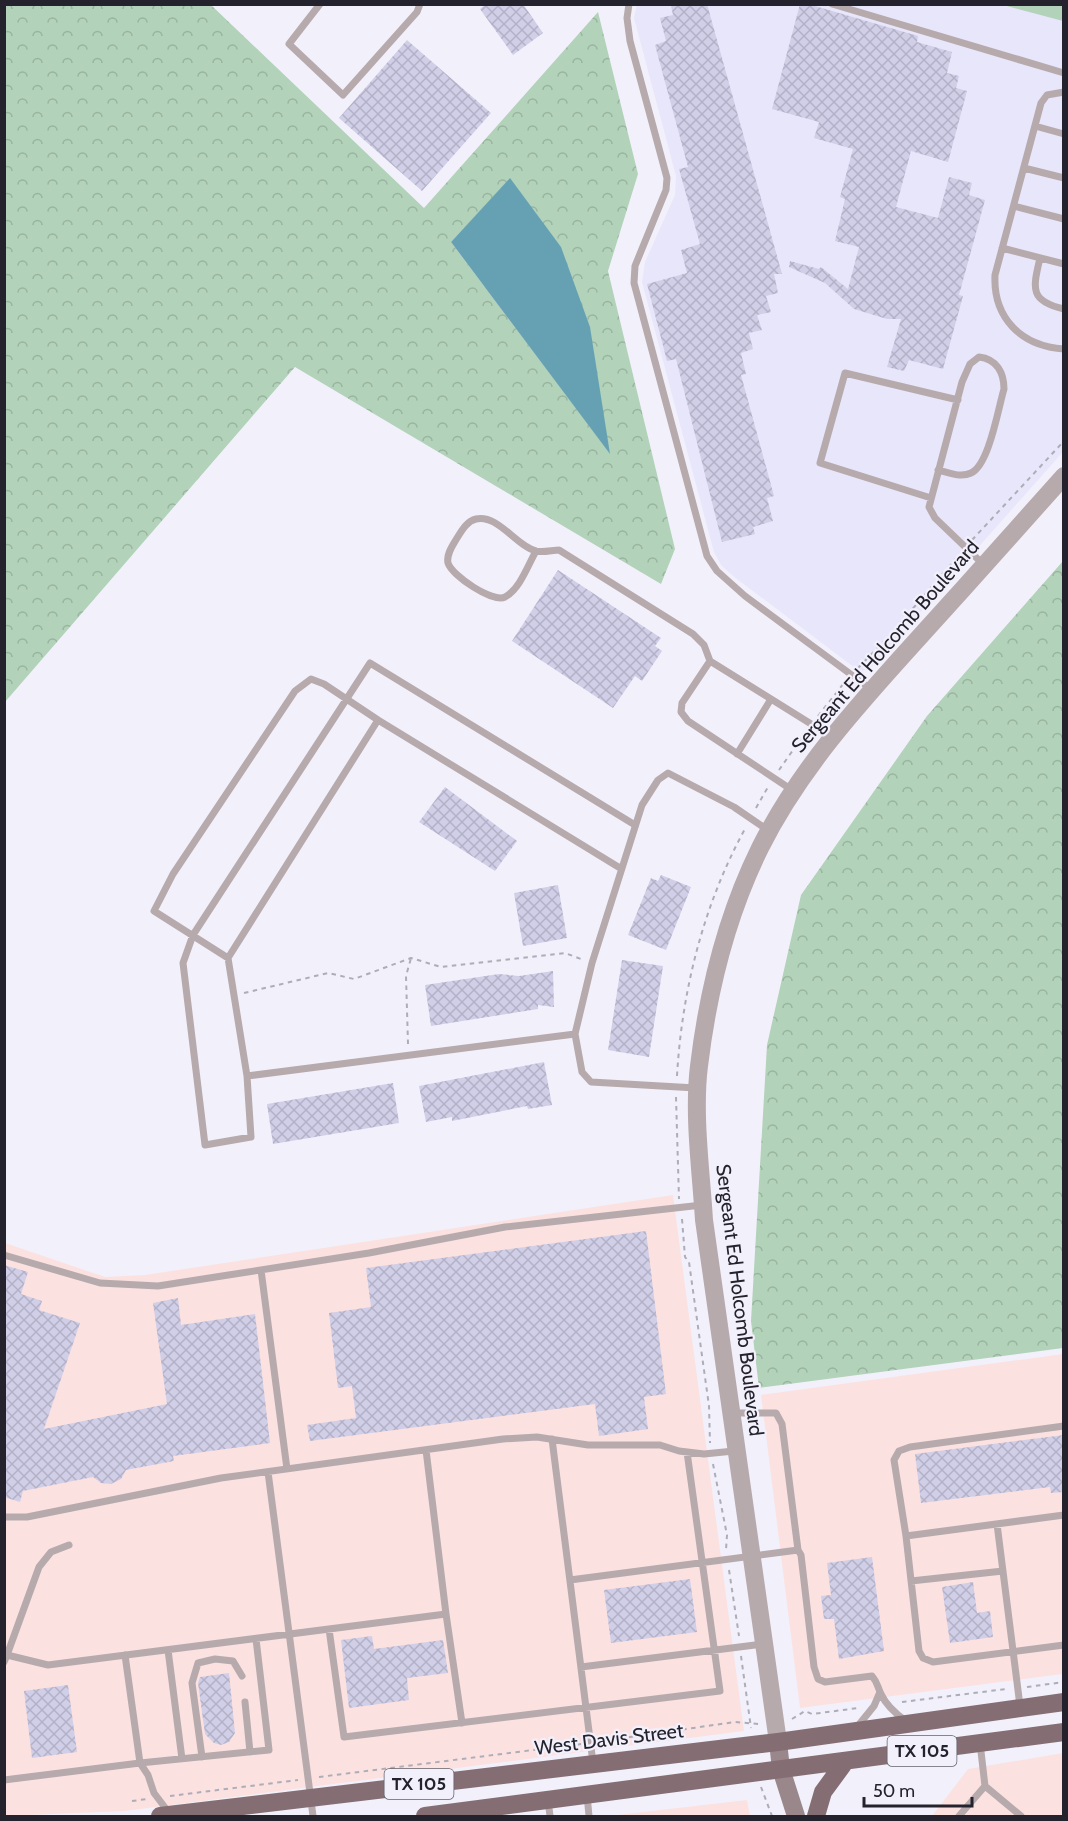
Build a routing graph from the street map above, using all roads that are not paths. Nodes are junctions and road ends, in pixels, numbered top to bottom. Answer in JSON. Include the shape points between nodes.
{"nodes":[{"id":1,"x":320,"y":4,"type":"edge"},
{"id":2,"x":420,"y":4,"type":"edge"},
{"id":3,"x":629,"y":4,"type":"edge"},
{"id":4,"x":832,"y":4,"type":"edge"},
{"id":5,"x":1064,"y":73,"type":"edge"},
{"id":6,"x":1064,"y":92,"type":"edge"},
{"id":7,"x":1035,"y":126,"type":"junction"},
{"id":8,"x":1064,"y":134,"type":"edge"},
{"id":9,"x":1023,"y":168,"type":"junction"},
{"id":10,"x":1064,"y":178,"type":"edge"},
{"id":11,"x":1014,"y":206,"type":"junction"},
{"id":12,"x":1064,"y":219,"type":"edge"},
{"id":13,"x":1002,"y":248,"type":"junction"},
{"id":14,"x":1040,"y":258,"type":"junction"},
{"id":15,"x":1064,"y":264,"type":"edge"},
{"id":16,"x":1064,"y":309,"type":"edge"},
{"id":17,"x":1064,"y":349,"type":"edge"},
{"id":18,"x":958,"y":400,"type":"junction"},
{"id":19,"x":938,"y":470,"type":"junction"},
{"id":20,"x":1064,"y":476,"type":"edge"},
{"id":21,"x":931,"y":498,"type":"junction"},
{"id":22,"x":536,"y":552,"type":"junction"},
{"id":23,"x":984,"y":565,"type":"junction"},
{"id":24,"x":710,"y":661,"type":"junction"},
{"id":25,"x":872,"y":690,"type":"junction"},
{"id":26,"x":771,"y":699,"type":"junction"},
{"id":27,"x":346,"y":700,"type":"junction"},
{"id":28,"x":378,"y":720,"type":"junction"},
{"id":29,"x":832,"y":737,"type":"junction"},
{"id":30,"x":736,"y":754,"type":"junction"},
{"id":31,"x":793,"y":791,"type":"junction"},
{"id":32,"x":634,"y":825,"type":"junction"},
{"id":33,"x":770,"y":831,"type":"junction"},
{"id":34,"x":620,"y":868,"type":"junction"},
{"id":35,"x":193,"y":935,"type":"junction"},
{"id":36,"x":228,"y":958,"type":"junction"},
{"id":37,"x":575,"y":1034,"type":"junction"},
{"id":38,"x":247,"y":1076,"type":"junction"},
{"id":39,"x":699,"y":1088,"type":"junction"},
{"id":40,"x":703,"y":1205,"type":"junction"},
{"id":41,"x":4,"y":1255,"type":"edge"},
{"id":42,"x":261,"y":1270,"type":"junction"},
{"id":43,"x":731,"y":1413,"type":"junction"},
{"id":44,"x":1064,"y":1426,"type":"edge"},
{"id":45,"x":552,"y":1439,"type":"junction"},
{"id":46,"x":426,"y":1450,"type":"junction"},
{"id":47,"x":736,"y":1450,"type":"junction"},
{"id":48,"x":687,"y":1452,"type":"junction"},
{"id":49,"x":287,"y":1469,"type":"junction"},
{"id":50,"x":268,"y":1472,"type":"junction"},
{"id":51,"x":1064,"y":1515,"type":"edge"},
{"id":52,"x":4,"y":1517,"type":"edge"},
{"id":53,"x":997,"y":1524,"type":"junction"},
{"id":54,"x":906,"y":1536,"type":"junction"},
{"id":55,"x":69,"y":1545,"type":"dead end"},
{"id":56,"x":798,"y":1550,"type":"junction"},
{"id":57,"x":751,"y":1556,"type":"junction"},
{"id":58,"x":703,"y":1563,"type":"junction"},
{"id":59,"x":1003,"y":1571,"type":"junction"},
{"id":60,"x":570,"y":1580,"type":"junction"},
{"id":61,"x":911,"y":1581,"type":"junction"},
{"id":62,"x":446,"y":1614,"type":"junction"},
{"id":63,"x":329,"y":1629,"type":"junction"},
{"id":64,"x":289,"y":1635,"type":"junction"},
{"id":65,"x":256,"y":1639,"type":"junction"},
{"id":66,"x":763,"y":1644,"type":"junction"},
{"id":67,"x":1064,"y":1645,"type":"edge"},
{"id":68,"x":168,"y":1650,"type":"junction"},
{"id":69,"x":714,"y":1651,"type":"junction"},
{"id":70,"x":1014,"y":1652,"type":"junction"},
{"id":71,"x":125,"y":1655,"type":"junction"},
{"id":72,"x":6,"y":1659,"type":"edge"},
{"id":73,"x":581,"y":1666,"type":"junction"},
{"id":74,"x":242,"y":1676,"type":"dead end"},
{"id":75,"x":880,"y":1692,"type":"junction"},
{"id":76,"x":245,"y":1702,"type":"dead end"},
{"id":77,"x":1064,"y":1702,"type":"edge"},
{"id":78,"x":586,"y":1707,"type":"junction"},
{"id":79,"x":1020,"y":1708,"type":"junction"},
{"id":80,"x":462,"y":1723,"type":"junction"},
{"id":81,"x":909,"y":1723,"type":"junction"},
{"id":82,"x":853,"y":1731,"type":"junction"},
{"id":83,"x":1064,"y":1732,"type":"edge"},
{"id":84,"x":778,"y":1742,"type":"junction"},
{"id":85,"x":980,"y":1743,"type":"junction"},
{"id":86,"x":250,"y":1752,"type":"junction"},
{"id":87,"x":202,"y":1757,"type":"junction"},
{"id":88,"x":182,"y":1759,"type":"junction"},
{"id":89,"x":140,"y":1762,"type":"junction"},
{"id":90,"x":845,"y":1762,"type":"junction"},
{"id":91,"x":593,"y":1764,"type":"junction"},
{"id":92,"x":781,"y":1769,"type":"junction"},
{"id":93,"x":4,"y":1780,"type":"edge"},
{"id":94,"x":985,"y":1786,"type":"junction"},
{"id":95,"x":587,"y":1795,"type":"junction"},
{"id":96,"x":310,"y":1798,"type":"junction"},
{"id":97,"x":549,"y":1808,"type":"edge"},
{"id":98,"x":1016,"y":1815,"type":"edge"},
{"id":99,"x":166,"y":1816,"type":"edge"},
{"id":100,"x":313,"y":1816,"type":"edge"},
{"id":101,"x":425,"y":1816,"type":"edge"},
{"id":102,"x":590,"y":1816,"type":"edge"},
{"id":103,"x":796,"y":1816,"type":"edge"},
{"id":104,"x":816,"y":1816,"type":"edge"},
{"id":105,"x":959,"y":1816,"type":"edge"}],
"edges":[{"from":1,"to":2,"type":"lane","via":[[289,44],[343,95]]},
{"from":3,"to":25,"type":"lane","via":[[630,41],[667,178],[661,204],[635,266],[634,283],[707,556],[717,571],[745,596]]},
{"from":4,"to":5,"type":"lane"},
{"from":6,"to":7,"type":"lane","via":[[1047,95]]},
{"from":7,"to":8,"type":"lane"},
{"from":7,"to":9,"type":"lane"},
{"from":9,"to":10,"type":"lane"},
{"from":9,"to":11,"type":"lane"},
{"from":11,"to":12,"type":"lane"},
{"from":11,"to":13,"type":"lane"},
{"from":13,"to":14,"type":"lane"},
{"from":13,"to":17,"type":"lane","via":[[994,292],[1005,316],[1012,327],[1039,346]]},
{"from":14,"to":15,"type":"lane"},
{"from":14,"to":16,"type":"lane","via":[[1035,291],[1038,298]]},
{"from":18,"to":19,"type":"lane"},
{"from":18,"to":19,"type":"lane","via":[[970,364],[979,357],[998,365],[1004,390],[983,463],[969,474]]},
{"from":18,"to":21,"type":"lane","via":[[845,374],[823,452],[820,463]]},
{"from":19,"to":21,"type":"lane"},
{"from":20,"to":23,"type":"street","name":"Sergeant Ed Holcomb Boulevard"},
{"from":21,"to":23,"type":"lane","via":[[928,507],[935,518]]},
{"from":22,"to":22,"type":"lane","via":[[486,518],[474,519],[464,527],[448,553],[448,563],[467,582],[494,598],[504,598],[515,588]]},
{"from":22,"to":24,"type":"lane","via":[[559,550],[693,634],[704,645]]},
{"from":23,"to":25,"type":"street","name":"Sergeant Ed Holcomb Boulevard"},
{"from":24,"to":26,"type":"lane"},
{"from":24,"to":30,"type":"lane","via":[[682,703],[681,712]]},
{"from":25,"to":29,"type":"street","name":"Sergeant Ed Holcomb Boulevard"},
{"from":26,"to":29,"type":"lane"},
{"from":26,"to":30,"type":"lane"},
{"from":27,"to":28,"type":"lane"},
{"from":27,"to":32,"type":"lane","via":[[370,663]]},
{"from":27,"to":35,"type":"lane"},
{"from":27,"to":35,"type":"lane","via":[[311,679],[295,691],[173,874],[154,911]]},
{"from":28,"to":34,"type":"lane"},
{"from":28,"to":36,"type":"lane"},
{"from":29,"to":31,"type":"street","name":"Sergeant Ed Holcomb Boulevard"},
{"from":30,"to":31,"type":"lane"},
{"from":31,"to":33,"type":"street","name":"Sergeant Ed Holcomb Boulevard"},
{"from":32,"to":33,"type":"lane","via":[[658,780],[668,773],[734,807]]},
{"from":32,"to":34,"type":"lane"},
{"from":33,"to":39,"type":"street","name":"Sergeant Ed Holcomb Boulevard","via":[[741,893],[714,976]]},
{"from":34,"to":37,"type":"lane"},
{"from":35,"to":36,"type":"lane"},
{"from":35,"to":38,"type":"lane","via":[[183,963],[205,1145],[251,1137]]},
{"from":36,"to":38,"type":"lane"},
{"from":37,"to":38,"type":"lane"},
{"from":37,"to":39,"type":"lane","via":[[582,1072],[591,1083]]},
{"from":39,"to":40,"type":"street","name":"Sergeant Ed Holcomb Boulevard"},
{"from":40,"to":42,"type":"lane","via":[[505,1227]]},
{"from":40,"to":43,"type":"street","name":"Sergeant Ed Holcomb Boulevard"},
{"from":41,"to":42,"type":"lane","via":[[100,1283],[158,1286]]},
{"from":42,"to":49,"type":"lane"},
{"from":43,"to":47,"type":"street","name":"Sergeant Ed Holcomb Boulevard"},
{"from":43,"to":56,"type":"lane","via":[[776,1413],[782,1424]]},
{"from":44,"to":54,"type":"lane","via":[[899,1451],[894,1460]]},
{"from":45,"to":46,"type":"lane","via":[[503,1439]]},
{"from":45,"to":48,"type":"lane","via":[[588,1445],[660,1445]]},
{"from":45,"to":60,"type":"lane"},
{"from":46,"to":49,"type":"lane"},
{"from":46,"to":62,"type":"lane"},
{"from":47,"to":48,"type":"lane"},
{"from":47,"to":57,"type":"street","name":"Sergeant Ed Holcomb Boulevard"},
{"from":48,"to":58,"type":"lane"},
{"from":49,"to":50,"type":"lane"},
{"from":50,"to":52,"type":"lane","via":[[27,1517]]},
{"from":50,"to":64,"type":"lane"},
{"from":51,"to":53,"type":"lane"},
{"from":53,"to":54,"type":"lane"},
{"from":53,"to":59,"type":"lane"},
{"from":54,"to":61,"type":"lane"},
{"from":55,"to":72,"type":"lane","via":[[51,1552],[39,1567]]},
{"from":56,"to":57,"type":"lane"},
{"from":56,"to":75,"type":"lane","via":[[818,1679],[825,1682],[872,1676],[879,1683]]},
{"from":57,"to":58,"type":"lane"},
{"from":57,"to":66,"type":"street","name":"Sergeant Ed Holcomb Boulevard"},
{"from":58,"to":60,"type":"lane"},
{"from":58,"to":69,"type":"lane"},
{"from":59,"to":61,"type":"lane"},
{"from":59,"to":70,"type":"lane"},
{"from":60,"to":73,"type":"lane"},
{"from":61,"to":70,"type":"lane","via":[[923,1658],[933,1662]]},
{"from":62,"to":63,"type":"lane"},
{"from":62,"to":80,"type":"lane"},
{"from":63,"to":64,"type":"lane"},
{"from":63,"to":80,"type":"lane","via":[[344,1737]]},
{"from":64,"to":65,"type":"lane"},
{"from":64,"to":96,"type":"lane"},
{"from":65,"to":68,"type":"lane"},
{"from":65,"to":86,"type":"lane","via":[[269,1750]]},
{"from":66,"to":69,"type":"lane"},
{"from":66,"to":84,"type":"street","name":"Sergeant Ed Holcomb Boulevard"},
{"from":67,"to":70,"type":"lane"},
{"from":68,"to":71,"type":"lane"},
{"from":68,"to":88,"type":"lane"},
{"from":69,"to":73,"type":"lane"},
{"from":69,"to":78,"type":"lane","via":[[720,1691]]},
{"from":70,"to":79,"type":"lane"},
{"from":71,"to":72,"type":"lane","via":[[48,1665]]},
{"from":71,"to":89,"type":"lane"},
{"from":73,"to":78,"type":"lane"},
{"from":74,"to":87,"type":"lane","via":[[233,1661],[215,1659],[198,1664],[192,1683]]},
{"from":75,"to":81,"type":"lane"},
{"from":75,"to":82,"type":"lane","via":[[874,1706]]},
{"from":76,"to":86,"type":"lane"},
{"from":77,"to":79,"type":"main road","name":"West Davis Street","number":"TX 105"},
{"from":78,"to":80,"type":"lane"},
{"from":78,"to":91,"type":"lane"},
{"from":79,"to":81,"type":"main road","name":"West Davis Street","number":"TX 105"},
{"from":81,"to":82,"type":"main road","name":"West Davis Street","number":"TX 105"},
{"from":82,"to":84,"type":"main road","name":"West Davis Street","number":"TX 105"},
{"from":83,"to":85,"type":"main road","number":"TX 105"},
{"from":84,"to":91,"type":"main road","name":"West Davis Street","number":"TX 105"},
{"from":84,"to":92,"type":"main road"},
{"from":85,"to":90,"type":"main road","number":"TX 105"},
{"from":85,"to":94,"type":"lane"},
{"from":86,"to":87,"type":"lane"},
{"from":87,"to":88,"type":"lane"},
{"from":88,"to":89,"type":"lane"},
{"from":89,"to":93,"type":"lane"},
{"from":89,"to":99,"type":"lane"},
{"from":90,"to":92,"type":"main road","number":"TX 105"},
{"from":90,"to":104,"type":"main road","via":[[823,1792]]},
{"from":91,"to":96,"type":"main road","name":"West Davis Street","number":"TX 105"},
{"from":92,"to":95,"type":"main road","number":"TX 105"},
{"from":92,"to":103,"type":"main road"},
{"from":94,"to":98,"type":"lane"},
{"from":94,"to":105,"type":"lane"},
{"from":95,"to":97,"type":"main road","number":"TX 105"},
{"from":95,"to":102,"type":"lane"},
{"from":96,"to":99,"type":"main road","name":"West Davis Street","number":"TX 105"},
{"from":96,"to":100,"type":"lane"},
{"from":97,"to":101,"type":"main road","number":"TX 105"}]}
